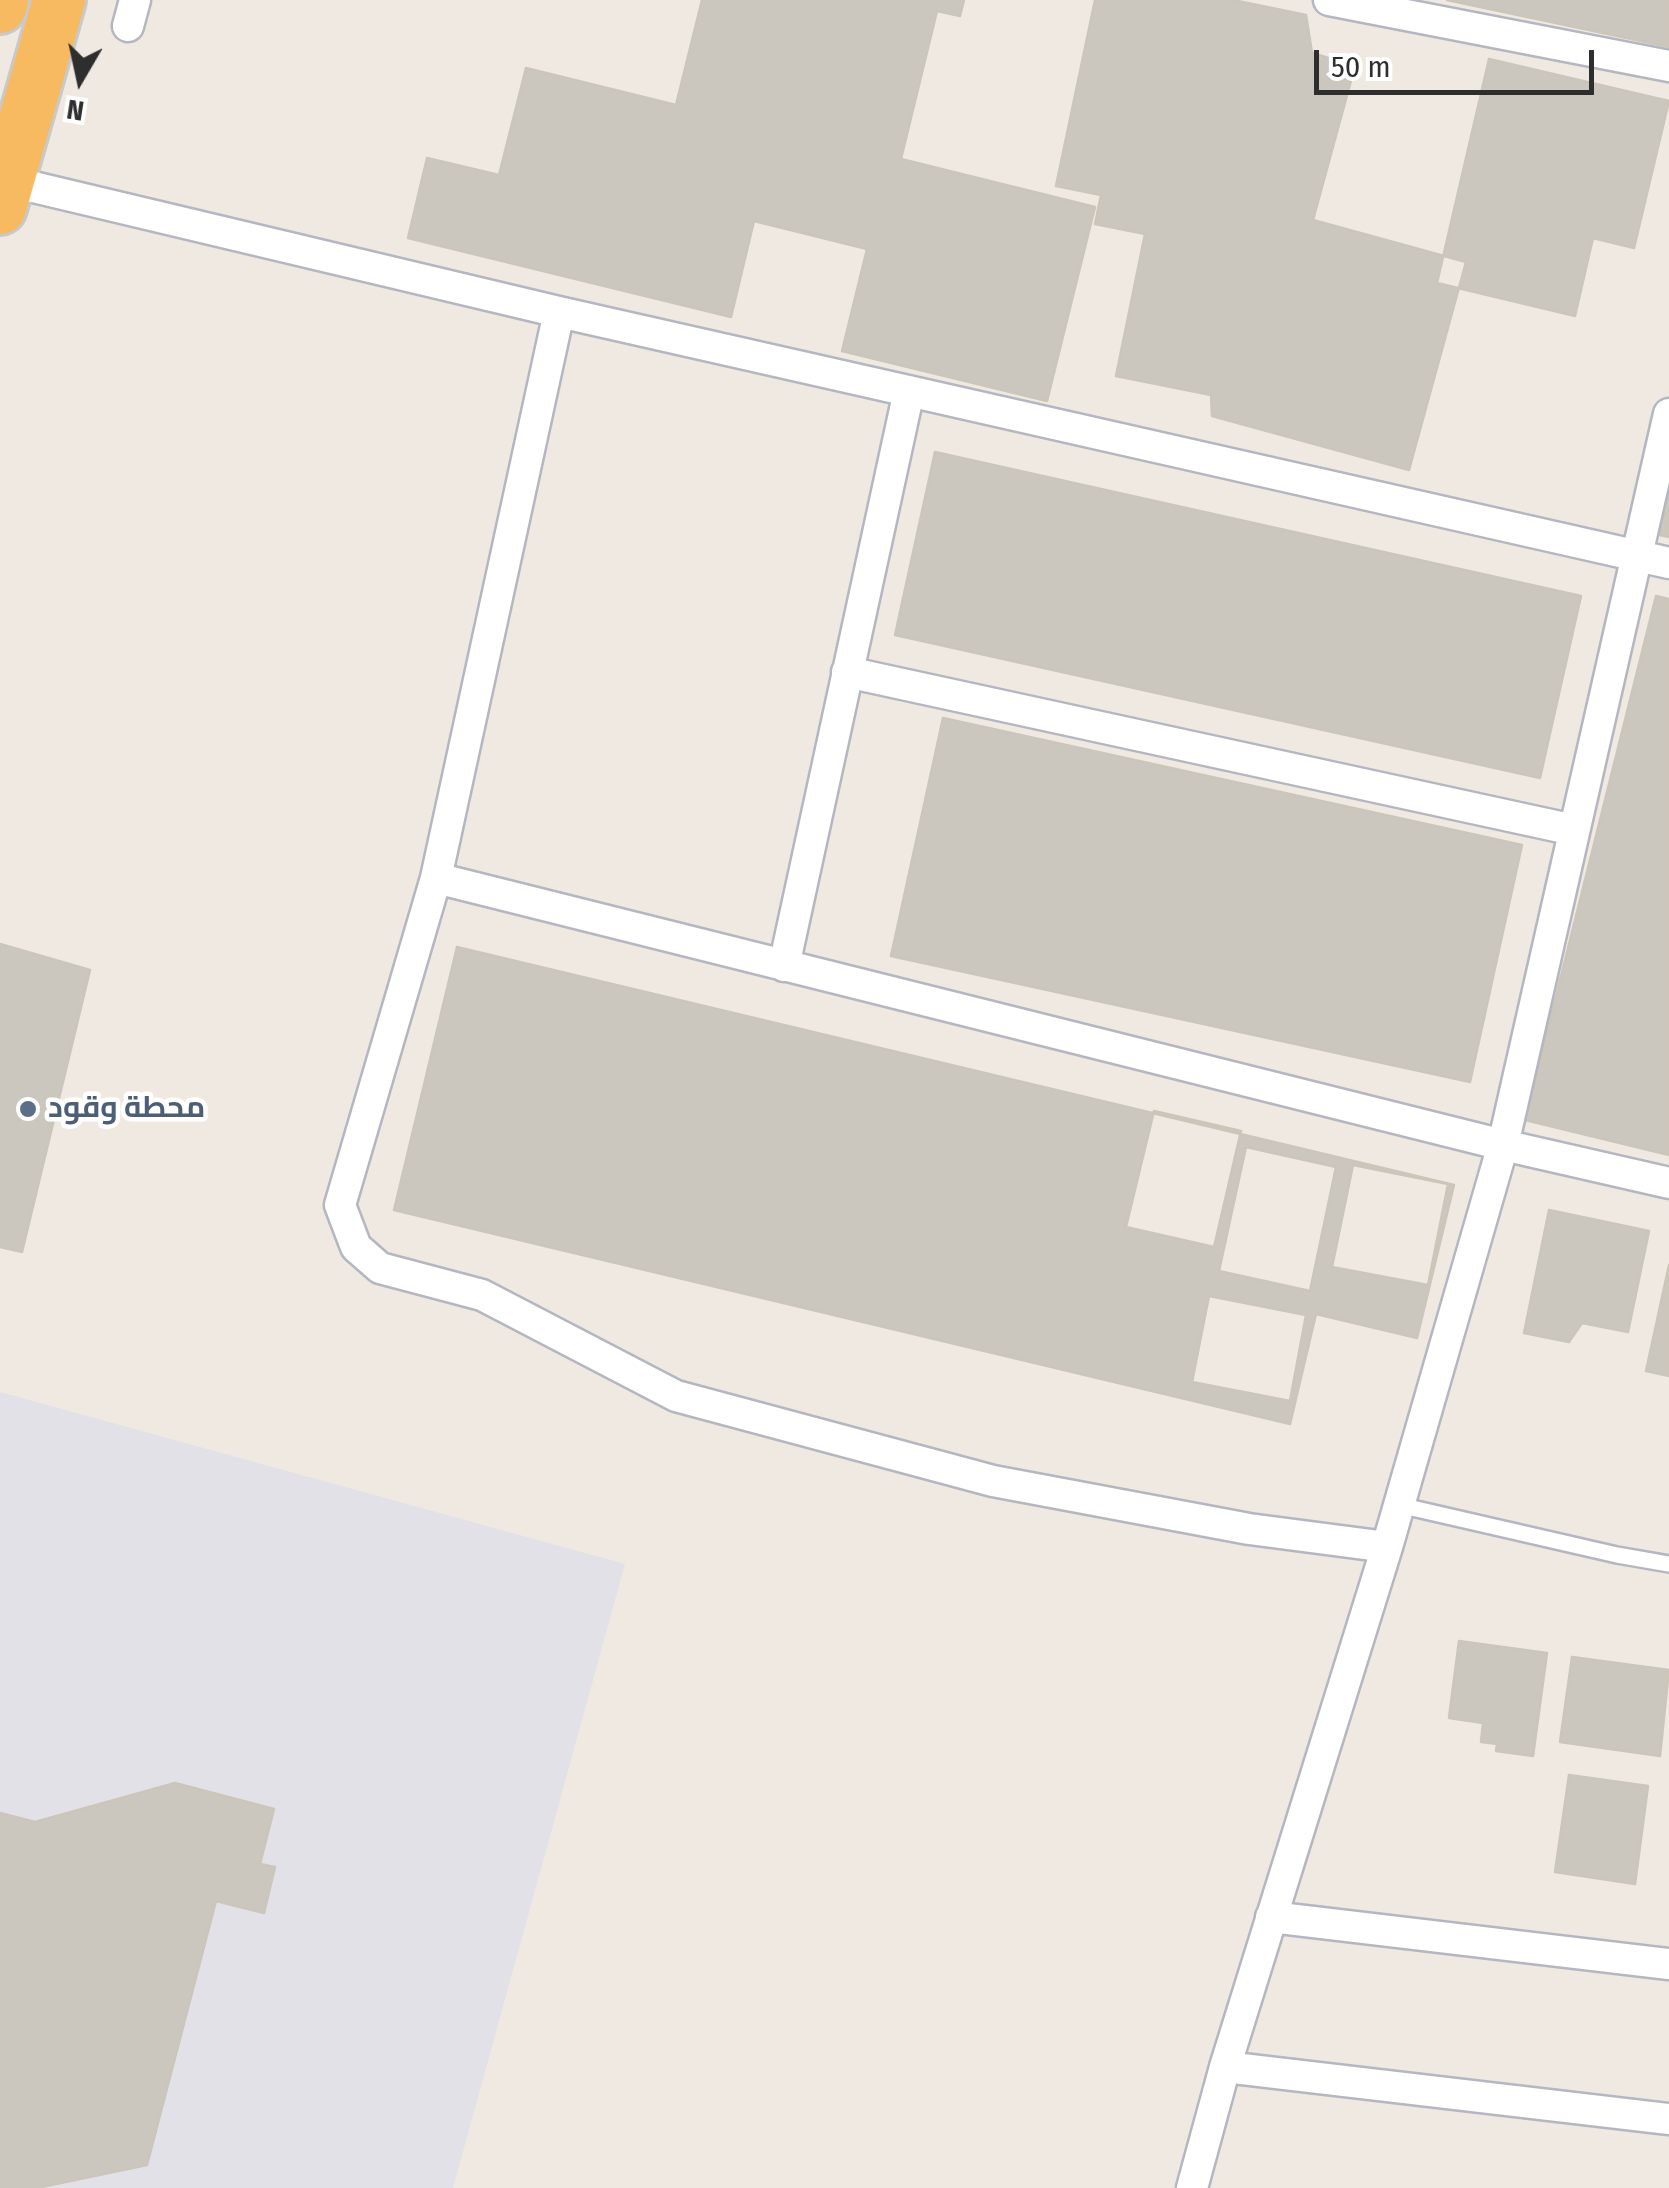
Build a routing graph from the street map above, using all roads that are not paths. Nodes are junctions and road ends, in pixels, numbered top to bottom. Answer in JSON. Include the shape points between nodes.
{"nodes":[{"id":1,"x":60,"y":0,"type":"edge"},
{"id":2,"x":1329,"y":0,"type":"edge"},
{"id":3,"x":1669,"y":66,"type":"edge"},
{"id":4,"x":2,"y":189,"type":"edge"},
{"id":5,"x":559,"y":312,"type":"junction"},
{"id":6,"x":909,"y":391,"type":"junction"},
{"id":7,"x":1669,"y":414,"type":"edge"},
{"id":8,"x":1636,"y":555,"type":"junction"},
{"id":9,"x":1669,"y":563,"type":"edge"},
{"id":10,"x":848,"y":672,"type":"junction"},
{"id":11,"x":1574,"y":830,"type":"junction"},
{"id":12,"x":436,"y":878,"type":"junction"},
{"id":13,"x":784,"y":966,"type":"junction"},
{"id":14,"x":1503,"y":1145,"type":"junction"},
{"id":15,"x":1669,"y":1183,"type":"edge"},
{"id":16,"x":1399,"y":1505,"type":"junction"},
{"id":17,"x":1387,"y":1547,"type":"junction"},
{"id":18,"x":1669,"y":1564,"type":"edge"},
{"id":19,"x":1271,"y":1917,"type":"junction"},
{"id":20,"x":1669,"y":1964,"type":"edge"},
{"id":21,"x":1226,"y":2067,"type":"junction"},
{"id":22,"x":1669,"y":2119,"type":"edge"},
{"id":23,"x":1192,"y":2188,"type":"edge"}],
"edges":[{"from":1,"to":4,"type":"highway"},
{"from":2,"to":3,"type":"street"},
{"from":4,"to":5,"type":"street"},
{"from":5,"to":6,"type":"street"},
{"from":5,"to":12,"type":"street"},
{"from":6,"to":8,"type":"street"},
{"from":6,"to":10,"type":"street"},
{"from":7,"to":8,"type":"street"},
{"from":8,"to":9,"type":"street"},
{"from":8,"to":11,"type":"street"},
{"from":10,"to":11,"type":"street"},
{"from":10,"to":13,"type":"street"},
{"from":11,"to":14,"type":"street"},
{"from":12,"to":13,"type":"street"},
{"from":12,"to":17,"type":"street","via":[[340,1205],[356,1246],[380,1268],[482,1296],[676,1396],[993,1481]]},
{"from":13,"to":14,"type":"street"},
{"from":14,"to":15,"type":"street"},
{"from":14,"to":16,"type":"street"},
{"from":16,"to":17,"type":"street"},
{"from":16,"to":18,"type":"lane"},
{"from":17,"to":19,"type":"street"},
{"from":19,"to":20,"type":"street"},
{"from":19,"to":21,"type":"street"},
{"from":21,"to":22,"type":"street"},
{"from":21,"to":23,"type":"street"}]}
